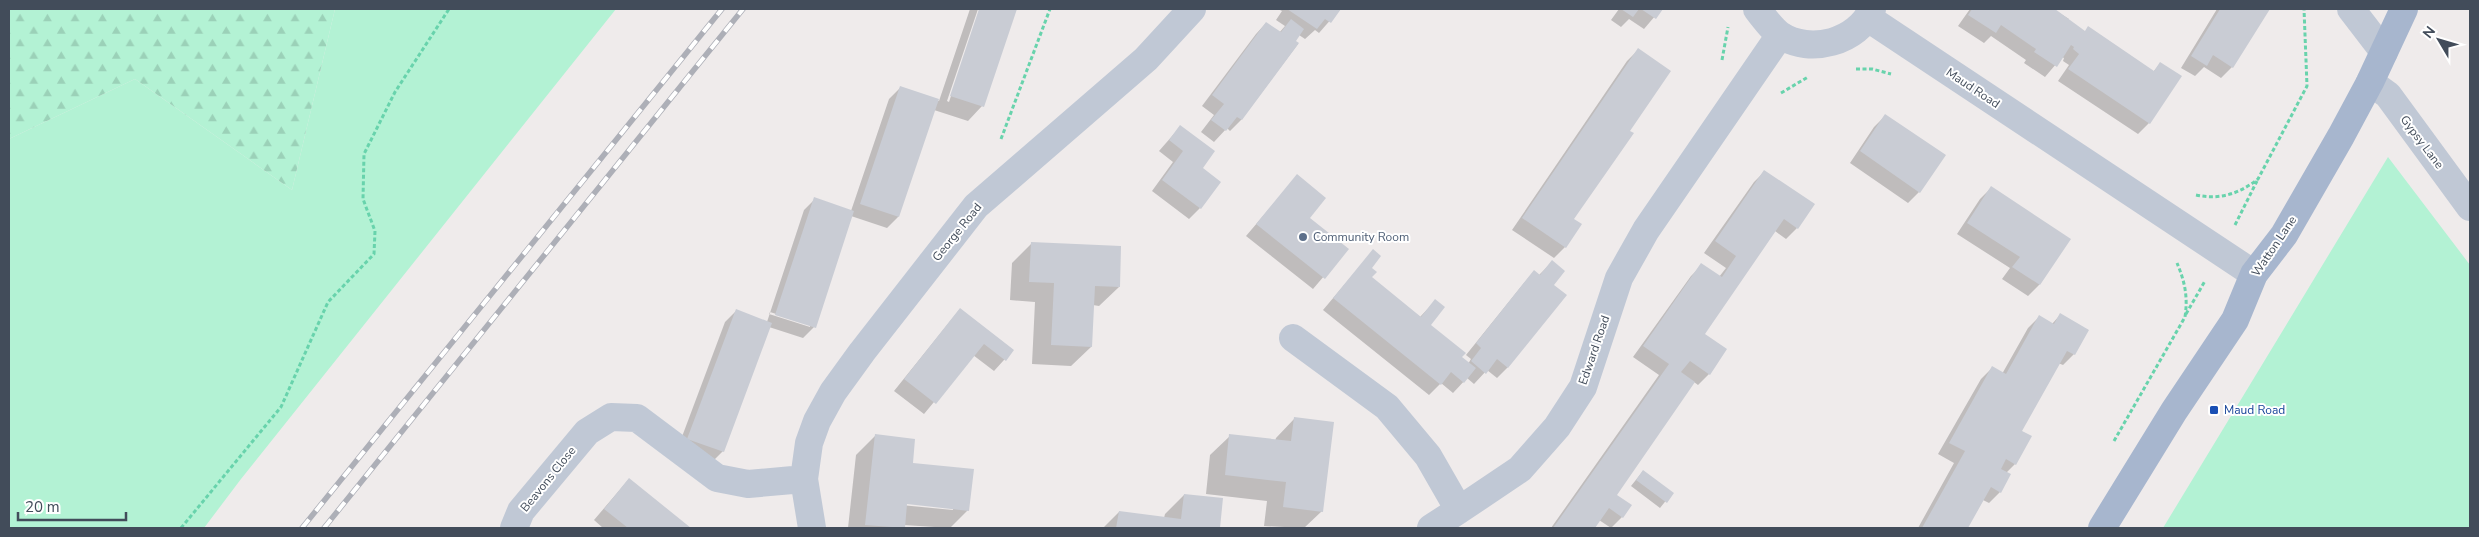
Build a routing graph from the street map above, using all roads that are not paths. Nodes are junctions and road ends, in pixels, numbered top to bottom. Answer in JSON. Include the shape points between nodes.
{"nodes":[{"id":1,"x":1192,"y":9,"type":"edge"},
{"id":2,"x":1757,"y":9,"type":"edge"},
{"id":3,"x":2351,"y":9,"type":"edge"},
{"id":4,"x":2404,"y":9,"type":"edge"},
{"id":5,"x":1870,"y":13,"type":"edge"},
{"id":6,"x":1780,"y":35,"type":"junction"},
{"id":7,"x":2384,"y":52,"type":"junction"},
{"id":8,"x":2370,"y":82,"type":"junction"},
{"id":9,"x":2470,"y":207,"type":"edge"},
{"id":10,"x":2254,"y":274,"type":"junction"},
{"id":11,"x":1293,"y":338,"type":"dead end"},
{"id":12,"x":804,"y":479,"type":"junction"},
{"id":13,"x":1459,"y":510,"type":"junction"},
{"id":14,"x":514,"y":528,"type":"edge"},
{"id":15,"x":812,"y":528,"type":"edge"},
{"id":16,"x":1430,"y":528,"type":"edge"},
{"id":17,"x":2102,"y":528,"type":"edge"}],
"edges":[{"from":1,"to":12,"type":"street","name":"George Road","via":[[1146,59],[976,206],[833,392],[809,442]]},
{"from":2,"to":6,"type":"street"},
{"from":3,"to":7,"type":"street"},
{"from":4,"to":7,"type":"main road","name":"Watton Lane"},
{"from":5,"to":6,"type":"street","via":[[1850,35],[1827,44],[1803,44]]},
{"from":5,"to":10,"type":"street","name":"Maud Road"},
{"from":6,"to":13,"type":"street","name":"Edward Road","via":[[1646,230],[1619,278],[1583,387],[1558,427],[1520,469]]},
{"from":7,"to":8,"type":"main road","name":"Watton Lane"},
{"from":8,"to":9,"type":"street","name":"Gypsy Lane","via":[[2388,95]]},
{"from":8,"to":10,"type":"main road","name":"Watton Lane","via":[[2284,235]]},
{"from":10,"to":17,"type":"main road","name":"Watton Lane","via":[[2235,320]]},
{"from":11,"to":13,"type":"street","via":[[1387,407],[1428,456]]},
{"from":12,"to":14,"type":"street","name":"Beavons Close","via":[[748,484],[717,478],[637,418],[611,417],[587,432],[521,511]]},
{"from":12,"to":15,"type":"street","name":"George Road"},
{"from":13,"to":16,"type":"street"}]}
